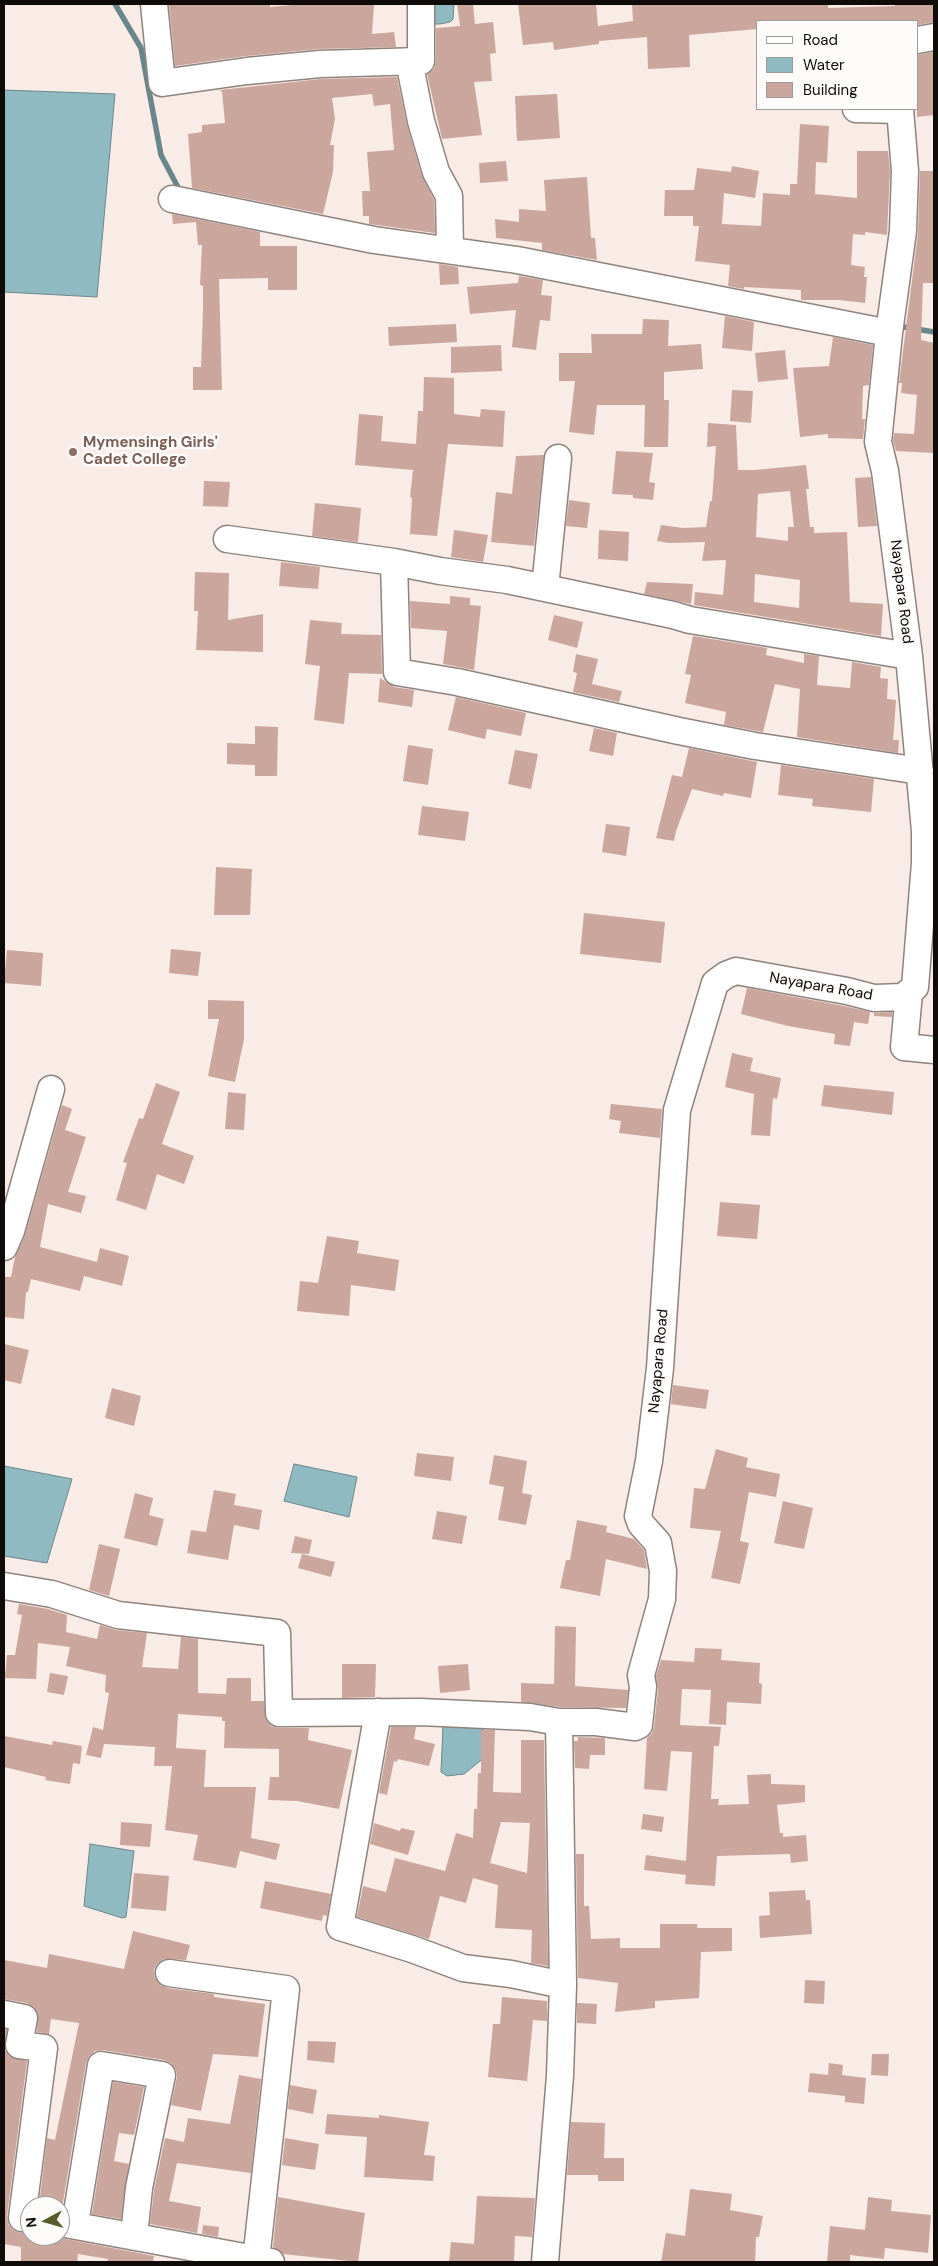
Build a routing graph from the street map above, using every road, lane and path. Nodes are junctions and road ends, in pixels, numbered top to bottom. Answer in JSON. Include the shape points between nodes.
{"nodes":[{"id":1,"x":154,"y":4,"type":"edge"},
{"id":2,"x":420,"y":4,"type":"edge"},
{"id":3,"x":934,"y":37,"type":"edge"},
{"id":4,"x":918,"y":40,"type":"edge"},
{"id":5,"x":409,"y":61,"type":"junction"},
{"id":6,"x":900,"y":110,"type":"edge"},
{"id":7,"x":172,"y":198,"type":"dead end"},
{"id":8,"x":450,"y":249,"type":"junction"},
{"id":9,"x":889,"y":333,"type":"junction"},
{"id":10,"x":558,"y":458,"type":"dead end"},
{"id":11,"x":228,"y":539,"type":"dead end"},
{"id":12,"x":394,"y":562,"type":"junction"},
{"id":13,"x":545,"y":588,"type":"junction"},
{"id":14,"x":909,"y":656,"type":"junction"},
{"id":15,"x":923,"y":686,"type":"edge"},
{"id":16,"x":920,"y":771,"type":"junction"},
{"id":17,"x":930,"y":863,"type":"edge"},
{"id":18,"x":910,"y":994,"type":"junction"},
{"id":19,"x":934,"y":1050,"type":"edge"},
{"id":20,"x":50,"y":1089,"type":"dead end"},
{"id":21,"x":4,"y":1247,"type":"edge"},
{"id":22,"x":4,"y":1586,"type":"edge"},
{"id":23,"x":378,"y":1712,"type":"junction"},
{"id":24,"x":559,"y":1722,"type":"junction"},
{"id":25,"x":169,"y":1973,"type":"dead end"},
{"id":26,"x":563,"y":1985,"type":"junction"},
{"id":27,"x":4,"y":2014,"type":"edge"},
{"id":28,"x":70,"y":2213,"type":"edge"},
{"id":29,"x":18,"y":2217,"type":"edge"},
{"id":30,"x":70,"y":2223,"type":"edge"},
{"id":31,"x":134,"y":2236,"type":"junction"},
{"id":32,"x":264,"y":2261,"type":"edge"},
{"id":33,"x":545,"y":2262,"type":"edge"}],
"edges":[{"from":1,"to":5,"type":"street","via":[[162,83],[320,64]]},
{"from":2,"to":5,"type":"street","via":[[421,61]]},
{"from":3,"to":4,"type":"street"},
{"from":5,"to":8,"type":"street","via":[[421,121],[436,172],[449,196]]},
{"from":6,"to":9,"type":"street","name":"Nayapara Road","via":[[906,171],[903,230]]},
{"from":7,"to":8,"type":"street","via":[[374,240]]},
{"from":8,"to":9,"type":"street"},
{"from":9,"to":14,"type":"street","name":"Nayapara Road","via":[[878,442],[885,470]]},
{"from":10,"to":13,"type":"street"},
{"from":11,"to":12,"type":"street"},
{"from":12,"to":13,"type":"street"},
{"from":12,"to":16,"type":"street","via":[[397,672],[708,737]]},
{"from":13,"to":14,"type":"street","via":[[690,620]]},
{"from":14,"to":15,"type":"street","name":"Nayapara Road"},
{"from":15,"to":16,"type":"street","name":"Nayapara Road"},
{"from":16,"to":17,"type":"street","name":"Nayapara Road"},
{"from":17,"to":18,"type":"street","name":"Nayapara Road","via":[[918,968],[915,987]]},
{"from":18,"to":19,"type":"street","via":[[904,1047]]},
{"from":18,"to":24,"type":"street","name":"Nayapara Road","via":[[903,998],[874,998],[736,972],[716,983],[676,1110],[660,1368],[649,1461],[638,1516],[658,1543],[663,1571],[662,1599],[642,1675],[640,1722],[635,1727]]},
{"from":20,"to":21,"type":"street"},
{"from":22,"to":23,"type":"street","via":[[52,1594],[118,1615],[277,1633],[279,1713]]},
{"from":23,"to":24,"type":"street","via":[[530,1717]]},
{"from":23,"to":26,"type":"street","via":[[340,1927],[463,1968]]},
{"from":24,"to":26,"type":"street"},
{"from":25,"to":32,"type":"street","via":[[286,1989]]},
{"from":26,"to":33,"type":"street","via":[[560,2076]]},
{"from":27,"to":29,"type":"street","via":[[24,2018],[19,2045],[44,2048]]},
{"from":28,"to":31,"type":"street","via":[[101,2065],[162,2075],[139,2188]]},
{"from":30,"to":31,"type":"street"},
{"from":31,"to":32,"type":"street"}]}
